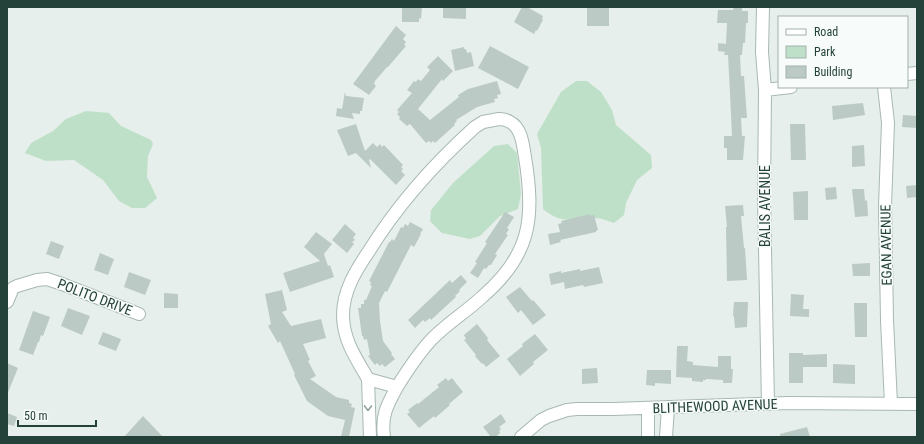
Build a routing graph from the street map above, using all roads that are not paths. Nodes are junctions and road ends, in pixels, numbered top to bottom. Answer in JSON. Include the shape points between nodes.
{"nodes":[{"id":1,"x":763,"y":7,"type":"edge"},
{"id":2,"x":782,"y":88,"type":"edge"},
{"id":3,"x":884,"y":88,"type":"edge"},
{"id":4,"x":765,"y":90,"type":"junction"},
{"id":5,"x":7,"y":302,"type":"edge"},
{"id":6,"x":139,"y":314,"type":"dead end"},
{"id":7,"x":368,"y":379,"type":"junction"},
{"id":8,"x":397,"y":387,"type":"junction"},
{"id":9,"x":768,"y":404,"type":"junction"},
{"id":10,"x":891,"y":404,"type":"junction"},
{"id":11,"x":917,"y":404,"type":"edge"},
{"id":12,"x":668,"y":407,"type":"junction"},
{"id":13,"x":648,"y":408,"type":"junction"},
{"id":14,"x":370,"y":437,"type":"edge"},
{"id":15,"x":384,"y":437,"type":"edge"},
{"id":16,"x":521,"y":437,"type":"edge"},
{"id":17,"x":648,"y":437,"type":"edge"},
{"id":18,"x":666,"y":437,"type":"edge"}],
"edges":[{"from":1,"to":4,"type":"street","name":"BALIS AVENUE","via":[[762,52]]},
{"from":2,"to":4,"type":"street"},
{"from":3,"to":10,"type":"street","name":"EGAN AVENUE","via":[[888,123],[885,206]]},
{"from":4,"to":9,"type":"street","name":"BALIS AVENUE","via":[[764,197]]},
{"from":5,"to":6,"type":"street","name":"POLITO DRIVE","via":[[13,288],[26,282],[47,279]]},
{"from":7,"to":8,"type":"street"},
{"from":7,"to":8,"type":"street","via":[[351,351],[344,325],[344,303],[353,275],[380,232],[414,187],[460,140],[483,122],[499,118],[511,122],[520,134],[529,187],[528,225],[521,249],[504,278],[431,340]]},
{"from":7,"to":14,"type":"street","one_way":true},
{"from":8,"to":15,"type":"street","via":[[384,416]]},
{"from":9,"to":10,"type":"street","name":"BLITHEWOOD AVENUE"},
{"from":9,"to":12,"type":"street","name":"BLITHEWOOD AVENUE"},
{"from":10,"to":11,"type":"street","name":"BLITHEWOOD AVENUE"},
{"from":12,"to":13,"type":"street","name":"BLITHEWOOD AVENUE"},
{"from":12,"to":18,"type":"street"},
{"from":13,"to":16,"type":"street","name":"BLITHEWOOD AVENUE","via":[[567,410],[540,420]]},
{"from":13,"to":17,"type":"street"}]}
